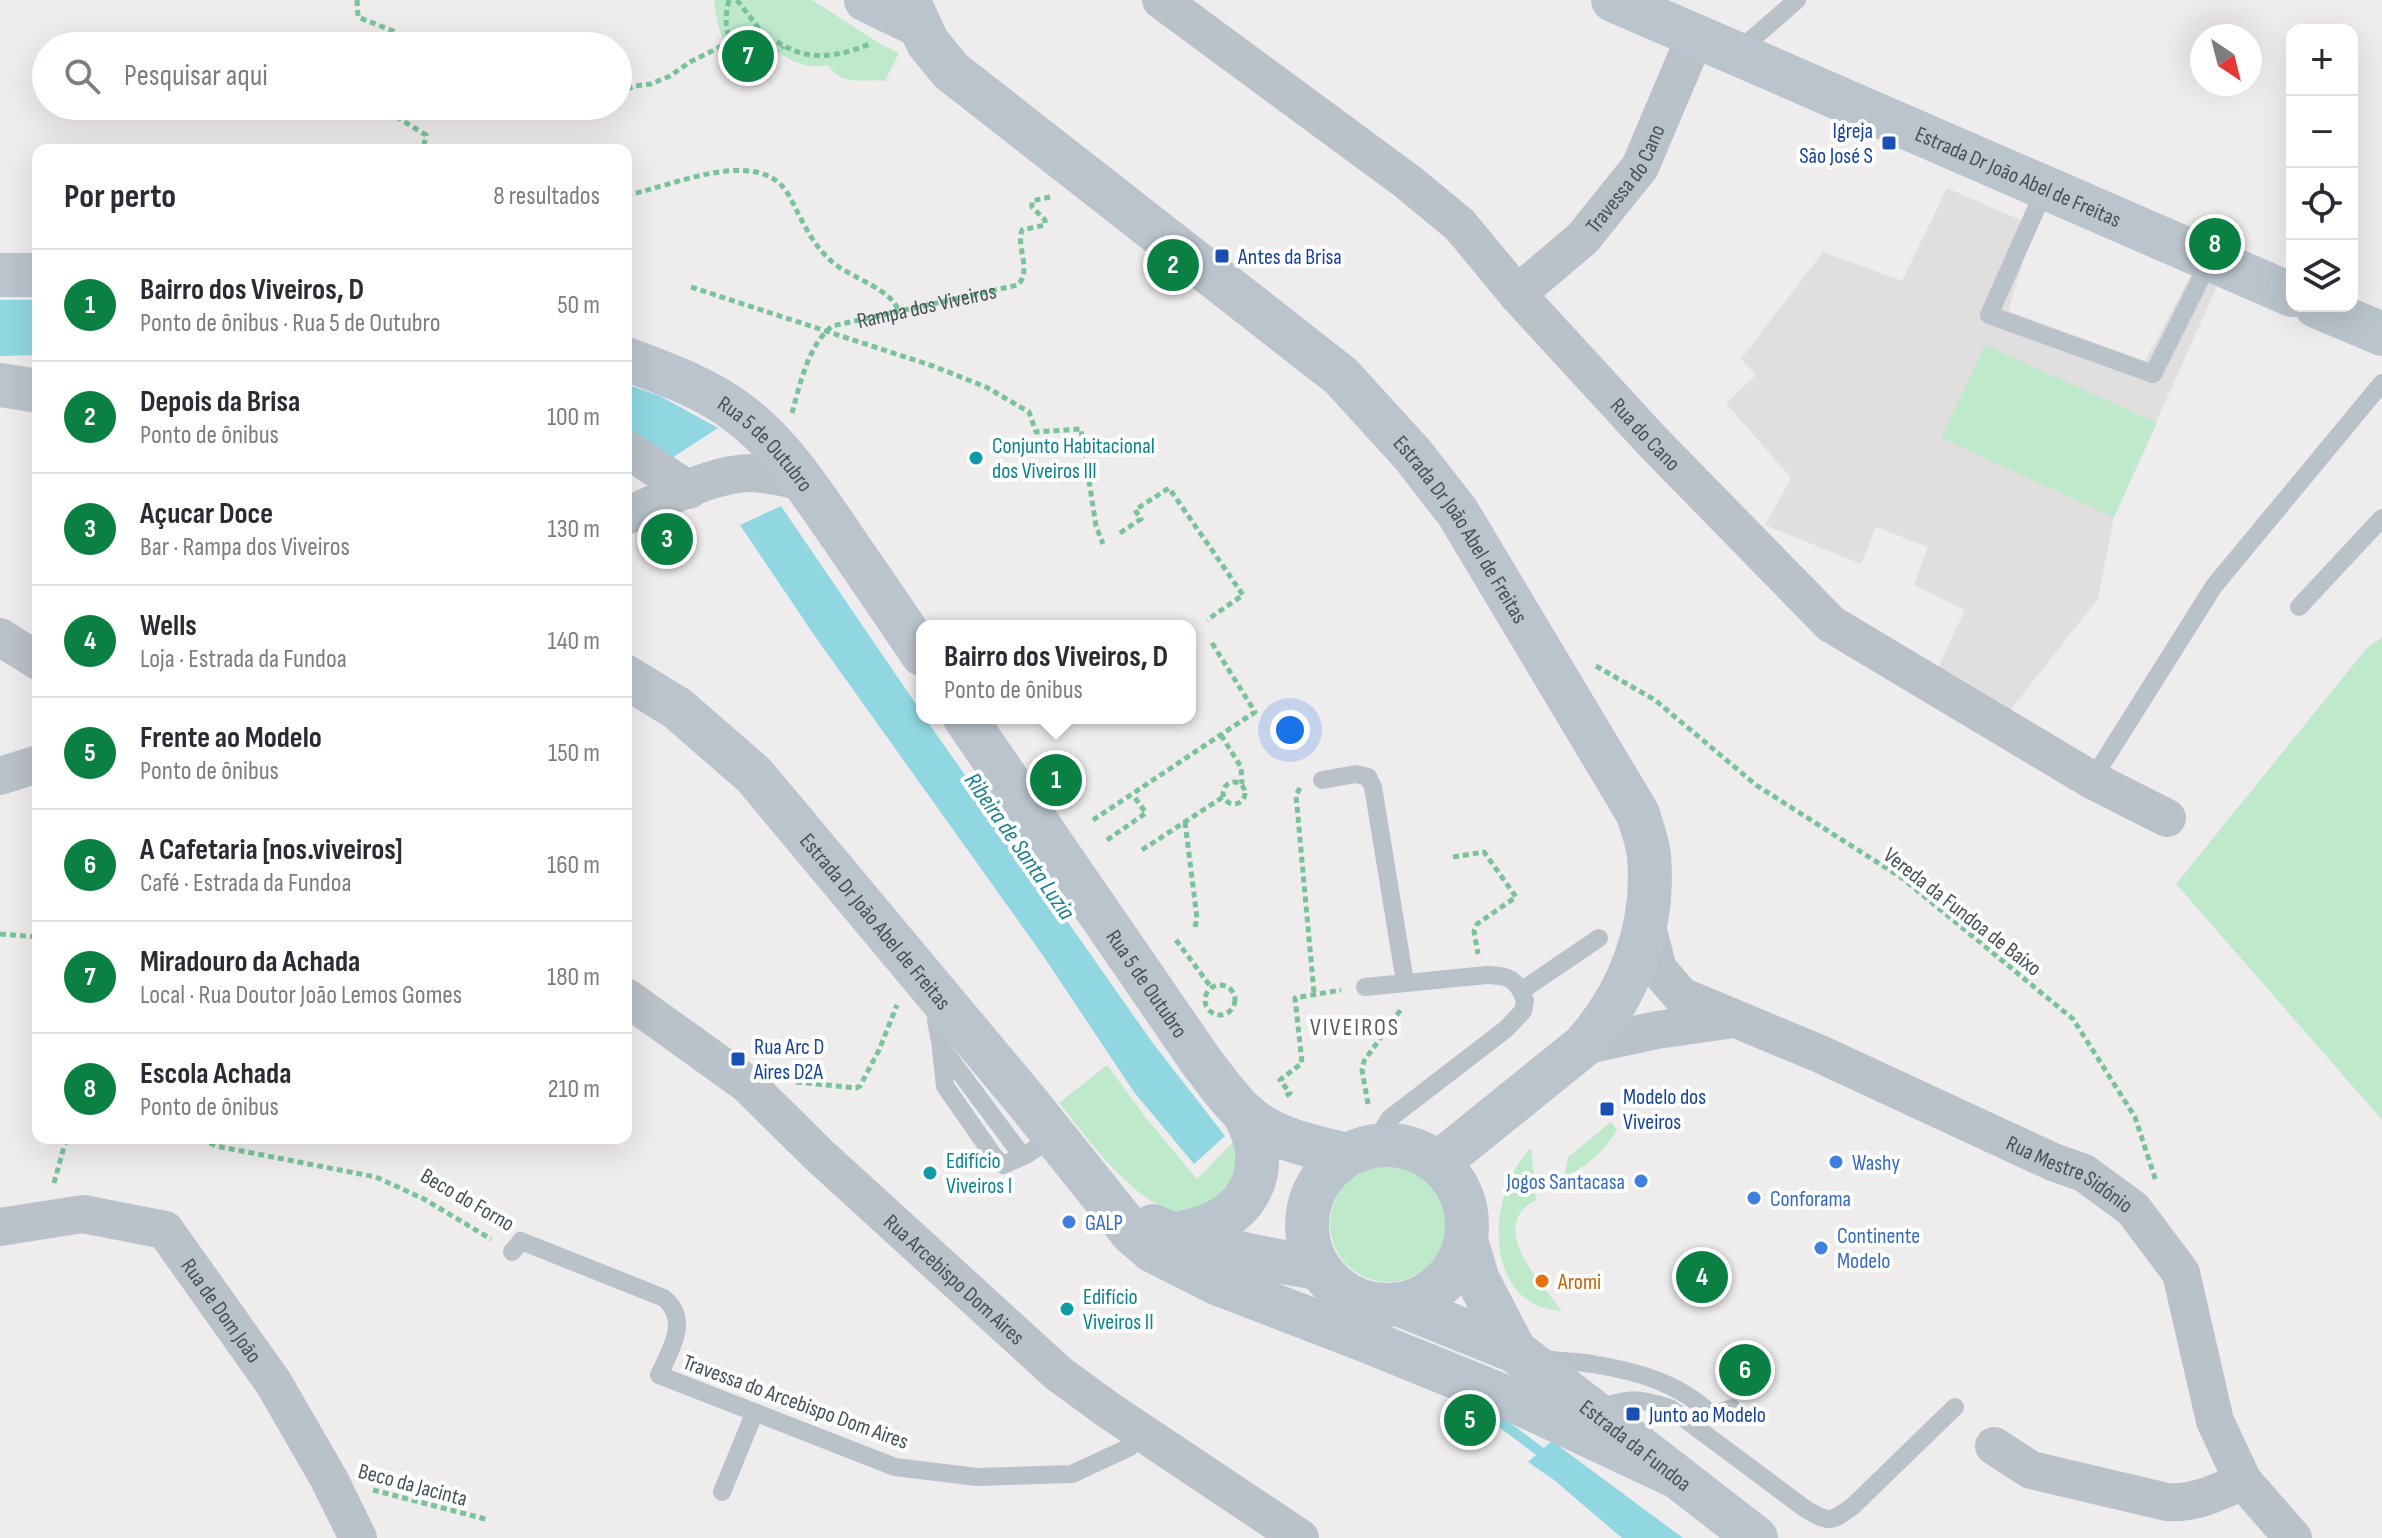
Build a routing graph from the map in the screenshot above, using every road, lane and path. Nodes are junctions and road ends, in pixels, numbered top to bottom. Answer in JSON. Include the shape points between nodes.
{"nodes":[{"id":1,"x":357,"y":0,"type":"edge"},
{"id":2,"x":729,"y":0,"type":"edge"},
{"id":3,"x":737,"y":0,"type":"edge"},
{"id":4,"x":1161,"y":0,"type":"edge"},
{"id":5,"x":1613,"y":0,"type":"edge"},
{"id":6,"x":1797,"y":0,"type":"edge"},
{"id":7,"x":913,"y":12,"type":"edge"},
{"id":8,"x":871,"y":21,"type":"edge"},
{"id":9,"x":395,"y":32,"type":"edge"},
{"id":10,"x":1695,"y":37,"type":"junction"},
{"id":11,"x":770,"y":43,"type":"junction"},
{"id":12,"x":783,"y":46,"type":"junction"},
{"id":13,"x":1734,"y":54,"type":"junction"},
{"id":14,"x":632,"y":87,"type":"edge"},
{"id":15,"x":402,"y":120,"type":"edge"},
{"id":16,"x":424,"y":144,"type":"edge"},
{"id":17,"x":2045,"y":189,"type":"junction"},
{"id":18,"x":632,"y":194,"type":"edge"},
{"id":19,"x":1039,"y":199,"type":"dead end"},
{"id":20,"x":2210,"y":260,"type":"junction"},
{"id":21,"x":0,"y":275,"type":"edge"},
{"id":22,"x":32,"y":275,"type":"edge"},
{"id":23,"x":691,"y":287,"type":"dead end"},
{"id":24,"x":2286,"y":292,"type":"edge"},
{"id":25,"x":1517,"y":294,"type":"junction"},
{"id":26,"x":898,"y":311,"type":"junction"},
{"id":27,"x":2330,"y":312,"type":"edge"},
{"id":28,"x":827,"y":330,"type":"junction"},
{"id":29,"x":2382,"y":334,"type":"edge"},
{"id":30,"x":632,"y":361,"type":"edge"},
{"id":31,"x":2382,"y":383,"type":"edge"},
{"id":32,"x":0,"y":385,"type":"edge"},
{"id":33,"x":32,"y":390,"type":"edge"},
{"id":34,"x":790,"y":419,"type":"dead end"},
{"id":35,"x":632,"y":453,"type":"edge"},
{"id":36,"x":803,"y":482,"type":"junction"},
{"id":37,"x":689,"y":490,"type":"junction"},
{"id":38,"x":632,"y":514,"type":"edge"},
{"id":39,"x":2382,"y":518,"type":"edge"},
{"id":40,"x":1120,"y":533,"type":"dead end"},
{"id":41,"x":1103,"y":544,"type":"dead end"},
{"id":42,"x":2299,"y":607,"type":"dead end"},
{"id":43,"x":1207,"y":620,"type":"dead end"},
{"id":44,"x":0,"y":637,"type":"edge"},
{"id":45,"x":1212,"y":643,"type":"dead end"},
{"id":46,"x":916,"y":645,"type":"edge"},
{"id":47,"x":32,"y":657,"type":"edge"},
{"id":48,"x":1586,"y":661,"type":"dead end"},
{"id":49,"x":632,"y":681,"type":"edge"},
{"id":50,"x":969,"y":724,"type":"edge"},
{"id":51,"x":1220,"y":735,"type":"junction"},
{"id":52,"x":32,"y":766,"type":"edge"},
{"id":53,"x":0,"y":776,"type":"edge"},
{"id":54,"x":1322,"y":780,"type":"joint"},
{"id":55,"x":2092,"y":780,"type":"junction"},
{"id":56,"x":1242,"y":784,"type":"junction"},
{"id":57,"x":1133,"y":794,"type":"junction"},
{"id":58,"x":1223,"y":797,"type":"junction"},
{"id":59,"x":2167,"y":818,"type":"dead end"},
{"id":60,"x":1093,"y":820,"type":"dead end"},
{"id":61,"x":1185,"y":822,"type":"junction"},
{"id":62,"x":1107,"y":840,"type":"dead end"},
{"id":63,"x":1142,"y":850,"type":"dead end"},
{"id":64,"x":1453,"y":857,"type":"dead end"},
{"id":65,"x":1646,"y":924,"type":"junction"},
{"id":66,"x":1195,"y":927,"type":"dead end"},
{"id":67,"x":0,"y":934,"type":"edge"},
{"id":68,"x":32,"y":937,"type":"edge"},
{"id":69,"x":1599,"y":938,"type":"dead end"},
{"id":70,"x":1176,"y":940,"type":"dead end"},
{"id":71,"x":1480,"y":975,"type":"junction"},
{"id":72,"x":1405,"y":982,"type":"junction"},
{"id":73,"x":1211,"y":987,"type":"junction"},
{"id":74,"x":1365,"y":987,"type":"joint"},
{"id":75,"x":1521,"y":991,"type":"junction"},
{"id":76,"x":1314,"y":993,"type":"junction"},
{"id":77,"x":922,"y":997,"type":"junction"},
{"id":78,"x":632,"y":1001,"type":"edge"},
{"id":79,"x":1734,"y":1019,"type":"junction"},
{"id":80,"x":1593,"y":1035,"type":"junction"},
{"id":81,"x":1280,"y":1080,"type":"dead end"},
{"id":82,"x":747,"y":1084,"type":"junction"},
{"id":83,"x":1243,"y":1112,"type":"junction"},
{"id":84,"x":1363,"y":1136,"type":"junction"},
{"id":85,"x":65,"y":1144,"type":"edge"},
{"id":86,"x":212,"y":1144,"type":"edge"},
{"id":87,"x":1040,"y":1145,"type":"junction"},
{"id":88,"x":1438,"y":1163,"type":"junction"},
{"id":89,"x":2157,"y":1184,"type":"dead end"},
{"id":90,"x":1100,"y":1192,"type":"junction"},
{"id":91,"x":49,"y":1220,"type":"junction"},
{"id":92,"x":0,"y":1227,"type":"edge"},
{"id":93,"x":1174,"y":1235,"type":"junction"},
{"id":94,"x":1466,"y":1240,"type":"junction"},
{"id":95,"x":512,"y":1252,"type":"joint"},
{"id":96,"x":1318,"y":1268,"type":"junction"},
{"id":97,"x":1401,"y":1305,"type":"junction"},
{"id":98,"x":1516,"y":1352,"type":"junction"},
{"id":99,"x":659,"y":1375,"type":"joint"},
{"id":100,"x":1955,"y":1407,"type":"dead end"},
{"id":101,"x":1732,"y":1408,"type":"dead end"},
{"id":102,"x":1591,"y":1411,"type":"junction"},
{"id":103,"x":754,"y":1414,"type":"junction"},
{"id":104,"x":1144,"y":1433,"type":"junction"},
{"id":105,"x":1994,"y":1446,"type":"dead end"},
{"id":106,"x":1671,"y":1474,"type":"junction"},
{"id":107,"x":329,"y":1479,"type":"junction"},
{"id":108,"x":2243,"y":1481,"type":"junction"},
{"id":109,"x":722,"y":1492,"type":"dead end"},
{"id":110,"x":489,"y":1520,"type":"dead end"},
{"id":111,"x":358,"y":1538,"type":"edge"},
{"id":112,"x":1300,"y":1538,"type":"edge"},
{"id":113,"x":1756,"y":1538,"type":"edge"},
{"id":114,"x":2293,"y":1538,"type":"edge"}],
"edges":[{"from":1,"to":9,"type":"path","via":[[358,17]]},
{"from":2,"to":11,"type":"path","via":[[726,28],[731,40],[748,49]]},
{"from":3,"to":11,"type":"path"},
{"from":4,"to":25,"type":"street","name":"Rua do Cano","via":[[1408,182],[1460,225]]},
{"from":5,"to":10,"type":"main road","name":"Estrada Dr João Abel de Freitas"},
{"from":6,"to":13,"type":"lane"},
{"from":7,"to":8,"type":"main road"},
{"from":7,"to":65,"type":"main road","name":"Estrada Dr João Abel de Freitas","via":[[951,71],[1341,376],[1413,455],[1458,513],[1638,814],[1649,854]]},
{"from":8,"to":12,"type":"path","via":[[829,57]]},
{"from":10,"to":13,"type":"main road","name":"Estrada Dr João Abel de Freitas"},
{"from":10,"to":25,"type":"street","name":"Travessa do Cano","via":[[1640,167],[1583,238]]},
{"from":11,"to":12,"type":"path","via":[[775,40]]},
{"from":12,"to":14,"type":"path","via":[[749,59],[722,46],[670,76]]},
{"from":13,"to":17,"type":"main road","name":"Estrada Dr João Abel de Freitas"},
{"from":15,"to":16,"type":"path","via":[[426,135]]},
{"from":17,"to":20,"type":"main road","name":"Estrada Dr João Abel de Freitas"},
{"from":17,"to":20,"type":"lane","via":[[1989,315],[2153,374]]},
{"from":18,"to":26,"type":"path","via":[[722,170],[744,169],[764,176],[781,184],[810,239],[826,257],[893,298]]},
{"from":19,"to":26,"type":"path","name":"Rampa dos Viveiros","via":[[1032,207],[1045,225],[1022,230],[1023,280],[1018,285]]},
{"from":20,"to":24,"type":"main road","name":"Estrada Dr João Abel de Freitas"},
{"from":21,"to":22,"type":"main road"},
{"from":23,"to":28,"type":"path"},
{"from":25,"to":55,"type":"street","name":"Rua do Cano","via":[[1831,624]]},
{"from":26,"to":28,"type":"path","name":"Rampa dos Viveiros"},
{"from":27,"to":29,"type":"main road"},
{"from":28,"to":34,"type":"path","name":"Rampa dos Viveiros","via":[[805,370]]},
{"from":28,"to":41,"type":"path","via":[[986,387],[1029,412],[1036,432],[1081,429]]},
{"from":30,"to":36,"type":"main road","name":"Rua 5 de Outubro","via":[[691,384],[743,416]]},
{"from":31,"to":55,"type":"lane","via":[[2214,586]]},
{"from":32,"to":33,"type":"main road"},
{"from":35,"to":37,"type":"street"},
{"from":36,"to":37,"type":"street","via":[[749,473]]},
{"from":36,"to":46,"type":"main road","name":"Rua 5 de Outubro"},
{"from":37,"to":38,"type":"street"},
{"from":39,"to":42,"type":"lane"},
{"from":40,"to":43,"type":"path","via":[[1141,519],[1135,510],[1169,488],[1243,595]]},
{"from":44,"to":47,"type":"street"},
{"from":45,"to":51,"type":"path","via":[[1255,712]]},
{"from":48,"to":89,"type":"path","name":"Vereda da Fundoa de Baixo","via":[[1655,700],[1756,785],[1902,878],[2073,1019],[2135,1117]]},
{"from":49,"to":77,"type":"main road","name":"Estrada Dr João Abel de Freitas","via":[[677,708],[754,775]]},
{"from":50,"to":83,"type":"main road","name":"Rua 5 de Outubro","via":[[1203,1064]]},
{"from":51,"to":56,"type":"path","via":[[1241,767]]},
{"from":51,"to":57,"type":"path"},
{"from":52,"to":53,"type":"street"},
{"from":54,"to":72,"type":"lane","via":[[1356,774],[1368,777],[1373,787]]},
{"from":54,"to":76,"type":"path","via":[[1302,786],[1296,795]]},
{"from":55,"to":59,"type":"street","name":"Rua do Cano"},
{"from":56,"to":58,"type":"path","via":[[1227,783]]},
{"from":56,"to":58,"type":"path","via":[[1245,794],[1240,802]]},
{"from":57,"to":60,"type":"path"},
{"from":57,"to":62,"type":"path","via":[[1146,813]]},
{"from":58,"to":61,"type":"path"},
{"from":61,"to":63,"type":"path"},
{"from":61,"to":66,"type":"path"},
{"from":64,"to":71,"type":"path","via":[[1484,852],[1516,897],[1477,924]]},
{"from":65,"to":79,"type":"street","name":"Rua Mestre Sidónio","via":[[1658,969],[1681,996]]},
{"from":65,"to":80,"type":"main road","name":"Estrada Dr João Abel de Freitas","via":[[1623,992]]},
{"from":67,"to":68,"type":"path"},
{"from":69,"to":75,"type":"lane"},
{"from":70,"to":73,"type":"path"},
{"from":71,"to":72,"type":"lane"},
{"from":71,"to":75,"type":"lane","via":[[1507,976]]},
{"from":72,"to":74,"type":"lane"},
{"from":72,"to":84,"type":"path","via":[[1400,1013],[1364,1061]]},
{"from":73,"to":73,"type":"path","via":[[1205,1000],[1210,1011],[1228,1011],[1233,993],[1223,985]]},
{"from":74,"to":76,"type":"path"},
{"from":75,"to":84,"type":"lane","via":[[1523,1011],[1515,1020]]},
{"from":76,"to":81,"type":"path","via":[[1295,998],[1302,1063]]},
{"from":77,"to":82,"type":"path","via":[[856,1088],[767,1079]]},
{"from":77,"to":87,"type":"main road","name":"Estrada Dr João Abel de Freitas"},
{"from":77,"to":87,"type":"lane","via":[[936,1021],[945,1086],[993,1155],[1003,1165]]},
{"from":78,"to":82,"type":"street","name":"Rua Arcebispo Dom Aires"},
{"from":79,"to":80,"type":"street"},
{"from":79,"to":108,"type":"street","name":"Rua Mestre Sidónio","via":[[2084,1173],[2133,1209],[2181,1273],[2215,1421]]},
{"from":80,"to":88,"type":"main road","name":"Estrada Dr João Abel de Freitas"},
{"from":82,"to":104,"type":"street","name":"Rua Arcebispo Dom Aires","via":[[1059,1374]]},
{"from":83,"to":84,"type":"main road","name":"Rua 5 de Outubro","via":[[1284,1137]]},
{"from":83,"to":93,"type":"main road","via":[[1258,1144],[1258,1171],[1247,1197],[1216,1222]]},
{"from":84,"to":88,"type":"main road","via":[[1419,1151]]},
{"from":84,"to":96,"type":"main road","via":[[1321,1178],[1309,1205],[1307,1238]]},
{"from":85,"to":91,"type":"path"},
{"from":86,"to":95,"type":"path","name":"Beco do Forno","via":[[376,1177]]},
{"from":87,"to":90,"type":"main road","name":"Estrada Dr João Abel de Freitas"},
{"from":88,"to":94,"type":"main road","via":[[1463,1197]]},
{"from":90,"to":93,"type":"main road","name":"Estrada Dr João Abel de Freitas"},
{"from":90,"to":106,"type":"main road","name":"Estrada Dr João Abel de Freitas","via":[[1153,1251],[1216,1283],[1517,1402]]},
{"from":91,"to":92,"type":"street","name":"Rua de Dom João"},
{"from":91,"to":107,"type":"street","name":"Rua de Dom João","via":[[83,1214],[165,1230],[273,1382]]},
{"from":93,"to":96,"type":"main road","name":"Estrada Dr João Abel de Freitas","via":[[1265,1261]]},
{"from":94,"to":97,"type":"main road","via":[[1443,1282]]},
{"from":94,"to":98,"type":"main road","name":"Estrada da Fundoa","via":[[1478,1280]]},
{"from":95,"to":99,"type":"lane","name":"Beco do Forno","via":[[521,1241],[675,1307],[678,1321]]},
{"from":96,"to":97,"type":"main road","via":[[1354,1299]]},
{"from":97,"to":98,"type":"main road","name":"Estrada da Fundoa"},
{"from":98,"to":101,"type":"lane","via":[[1645,1374],[1696,1399],[1712,1415]]},
{"from":98,"to":102,"type":"main road","name":"Estrada da Fundoa"},
{"from":99,"to":103,"type":"lane","name":"Travessa do Arcebispo Dom Aires"},
{"from":100,"to":102,"type":"lane","via":[[1834,1520],[1824,1520],[1670,1408],[1624,1399]]},
{"from":102,"to":106,"type":"main road","name":"Estrada da Fundoa"},
{"from":103,"to":104,"type":"lane","name":"Travessa do Arcebispo Dom Aires","via":[[895,1467],[977,1477],[1072,1474],[1130,1447]]},
{"from":103,"to":109,"type":"lane"},
{"from":104,"to":112,"type":"street","name":"Rua Arcebispo Dom Aires"},
{"from":105,"to":108,"type":"street","via":[[2031,1470],[2167,1502],[2200,1500]]},
{"from":106,"to":113,"type":"main road","name":"Estrada da Fundoa"},
{"from":107,"to":110,"type":"path","name":"Beco da Jacinta"},
{"from":107,"to":111,"type":"street","name":"Rua de Dom João"},
{"from":108,"to":114,"type":"street","name":"Rua Mestre Sidónio"}]}
